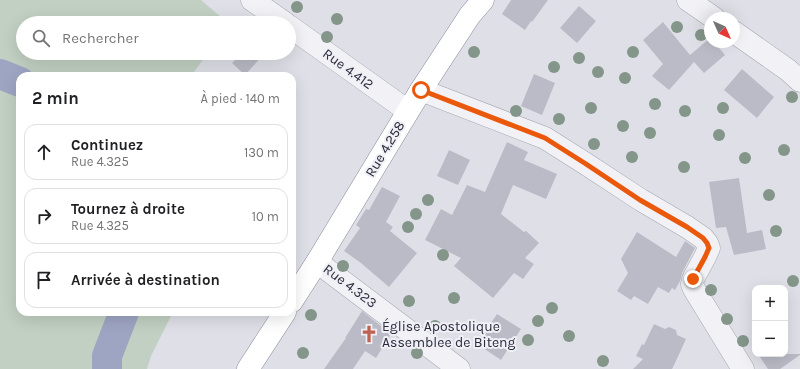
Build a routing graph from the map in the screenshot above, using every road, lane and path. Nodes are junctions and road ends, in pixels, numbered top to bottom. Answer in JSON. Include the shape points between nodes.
{"nodes":[{"id":1,"x":252,"y":0,"type":"edge"},
{"id":2,"x":483,"y":0,"type":"edge"},
{"id":3,"x":688,"y":0,"type":"edge"},
{"id":4,"x":705,"y":12,"type":"edge"},
{"id":5,"x":275,"y":16,"type":"edge"},
{"id":6,"x":296,"y":31,"type":"edge"},
{"id":7,"x":740,"y":36,"type":"edge"},
{"id":8,"x":800,"y":81,"type":"edge"},
{"id":9,"x":421,"y":90,"type":"junction"},
{"id":10,"x":408,"y":111,"type":"junction"},
{"id":11,"x":318,"y":262,"type":"junction"},
{"id":12,"x":296,"y":295,"type":"edge"},
{"id":13,"x":282,"y":316,"type":"edge"},
{"id":14,"x":248,"y":369,"type":"edge"},
{"id":15,"x":459,"y":369,"type":"edge"},
{"id":16,"x":743,"y":369,"type":"edge"}],
"edges":[{"from":1,"to":5,"type":"street"},
{"from":2,"to":9,"type":"highway","name":"Rue 4.258","via":[[470,15]]},
{"from":3,"to":4,"type":"street"},
{"from":6,"to":10,"type":"street","name":"Rue 4.412"},
{"from":7,"to":8,"type":"street"},
{"from":9,"to":10,"type":"highway","name":"Rue 4.258"},
{"from":9,"to":16,"type":"street","via":[[545,138],[703,238],[709,248],[692,284]]},
{"from":10,"to":11,"type":"highway","name":"Rue 4.258"},
{"from":11,"to":12,"type":"highway","name":"Rue 4.258"},
{"from":11,"to":15,"type":"street","name":"Rue 4.323"},
{"from":13,"to":14,"type":"highway"}]}
